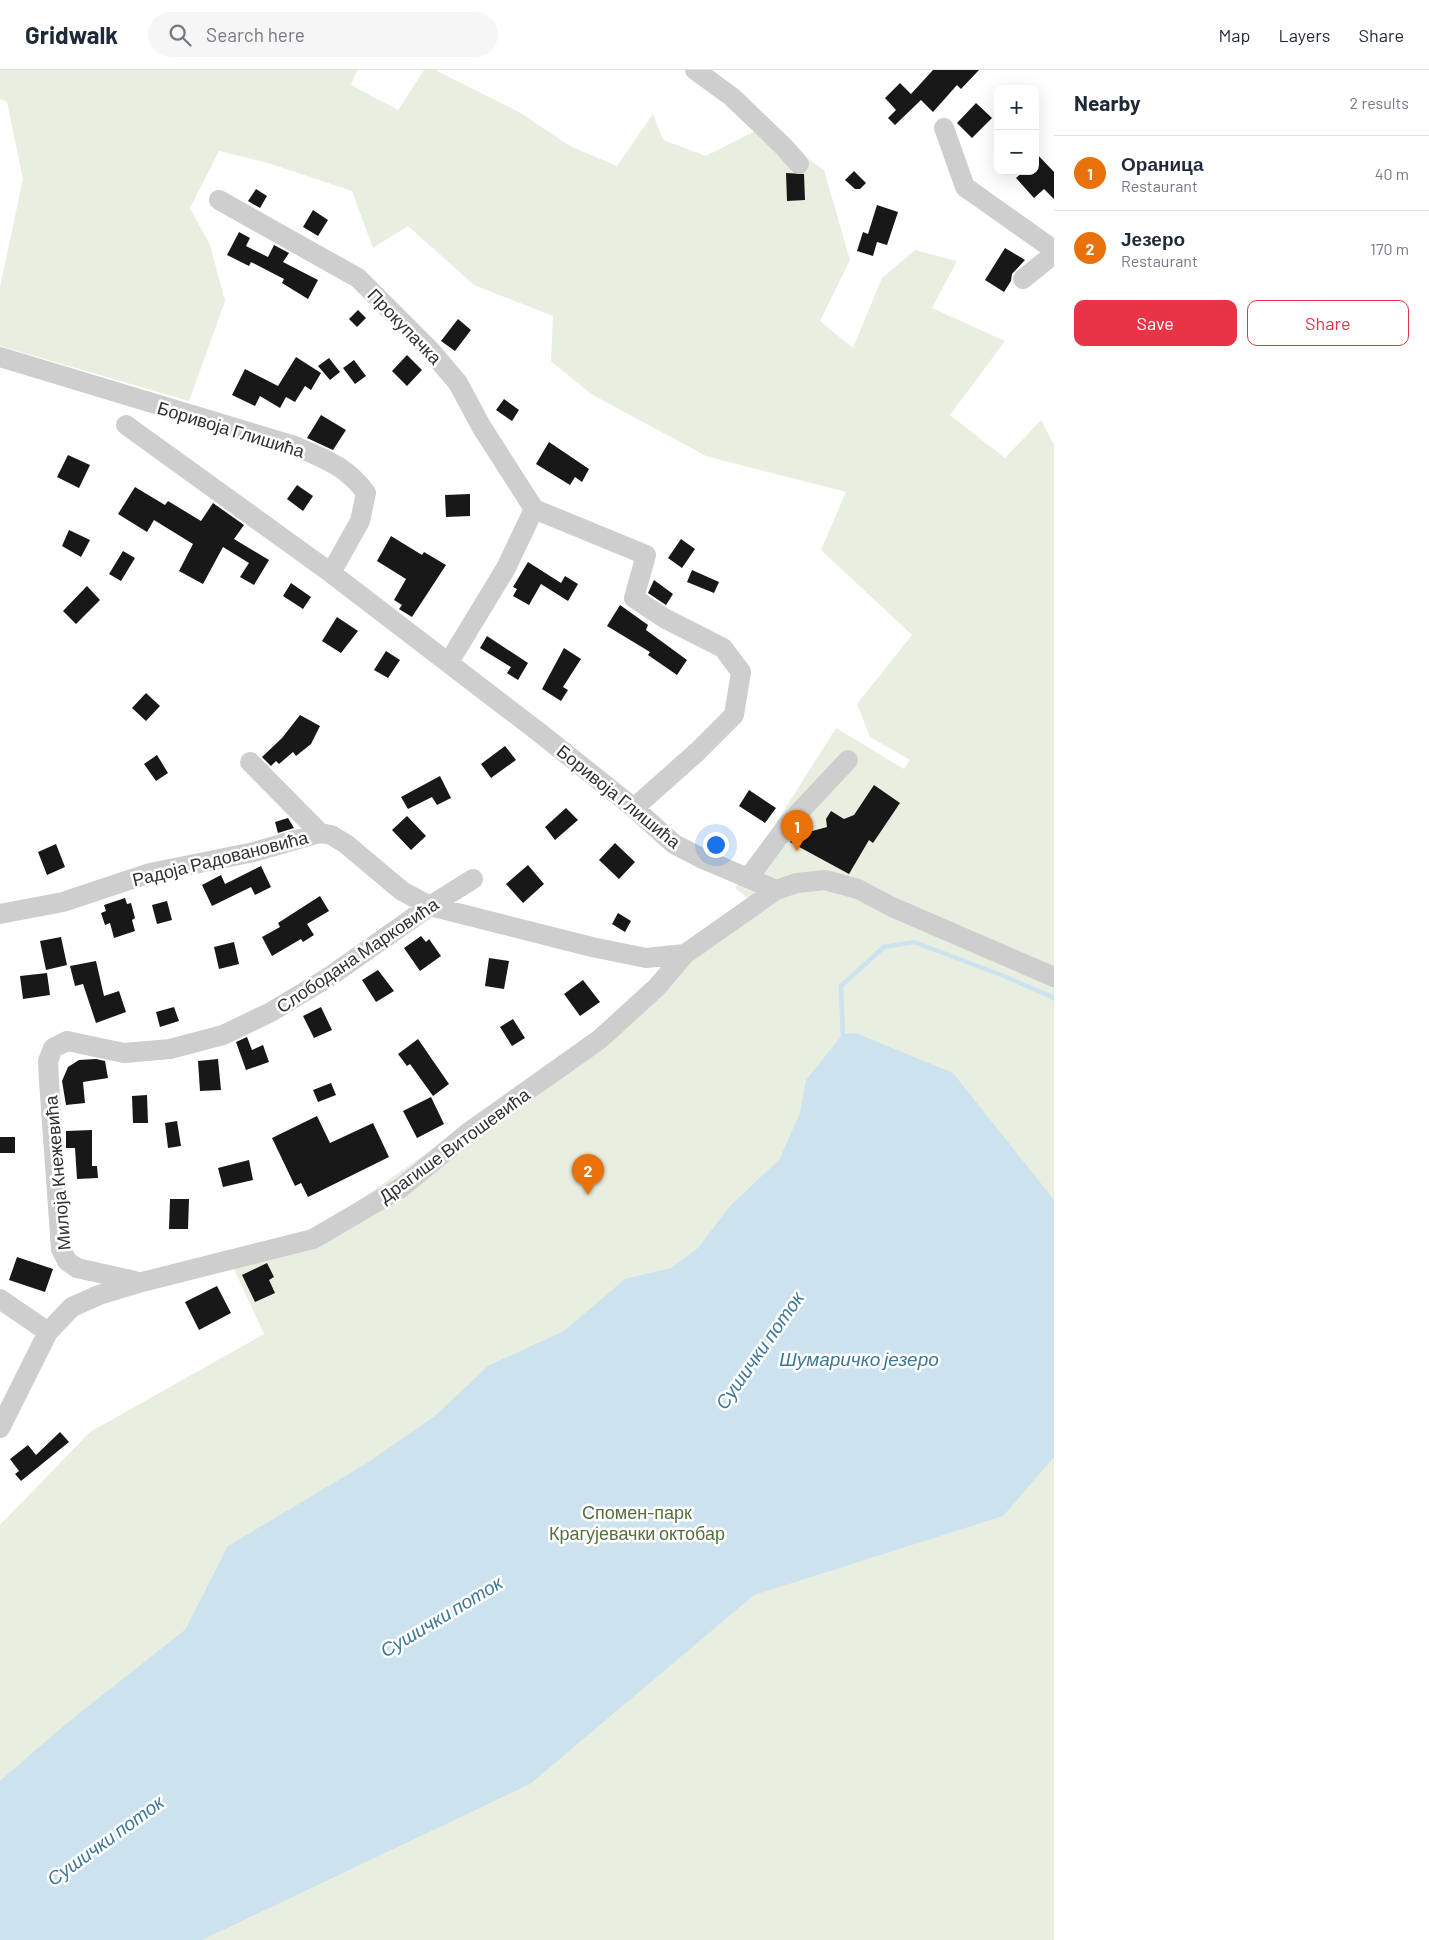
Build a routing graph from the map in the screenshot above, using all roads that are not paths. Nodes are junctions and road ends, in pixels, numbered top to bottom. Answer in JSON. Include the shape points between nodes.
{"nodes":[{"id":1,"x":695,"y":70,"type":"edge"},
{"id":2,"x":944,"y":128,"type":"dead end"},
{"id":3,"x":799,"y":164,"type":"dead end"},
{"id":4,"x":219,"y":200,"type":"dead end"},
{"id":5,"x":1054,"y":250,"type":"edge"},
{"id":6,"x":1054,"y":254,"type":"edge"},
{"id":7,"x":1023,"y":280,"type":"dead end"},
{"id":8,"x":0,"y":358,"type":"edge"},
{"id":9,"x":126,"y":426,"type":"dead end"},
{"id":10,"x":534,"y":509,"type":"junction"},
{"id":11,"x":331,"y":573,"type":"junction"},
{"id":12,"x":449,"y":662,"type":"junction"},
{"id":13,"x":848,"y":760,"type":"dead end"},
{"id":14,"x":250,"y":762,"type":"dead end"},
{"id":15,"x":634,"y":808,"type":"junction"},
{"id":16,"x":320,"y":833,"type":"junction"},
{"id":17,"x":749,"y":877,"type":"junction"},
{"id":18,"x":473,"y":879,"type":"dead end"},
{"id":19,"x":776,"y":890,"type":"junction"},
{"id":20,"x":430,"y":906,"type":"junction"},
{"id":21,"x":0,"y":914,"type":"edge"},
{"id":22,"x":685,"y":954,"type":"junction"},
{"id":23,"x":1054,"y":977,"type":"edge"},
{"id":24,"x":92,"y":1048,"type":"joint"},
{"id":25,"x":142,"y":1282,"type":"junction"},
{"id":26,"x":0,"y":1299,"type":"edge"},
{"id":27,"x":48,"y":1332,"type":"junction"},
{"id":28,"x":0,"y":1428,"type":"edge"}],
"edges":[{"from":1,"to":3,"type":"street","via":[[732,97]]},
{"from":2,"to":5,"type":"street","via":[[965,187]]},
{"from":4,"to":10,"type":"street","name":"Прокупачка","via":[[334,263],[364,284],[458,382],[481,426]]},
{"from":6,"to":7,"type":"street"},
{"from":8,"to":11,"type":"street","name":"Боривоја Глишића","via":[[295,446],[352,475],[366,493],[360,521]]},
{"from":9,"to":11,"type":"street","name":"Боривоја Глишића"},
{"from":10,"to":12,"type":"street","via":[[506,568]]},
{"from":10,"to":15,"type":"street","via":[[646,555],[634,598],[664,618],[722,648],[741,672],[734,715]]},
{"from":11,"to":12,"type":"street","name":"Боривоја Глишића"},
{"from":12,"to":15,"type":"street","name":"Боривоја Глишића"},
{"from":13,"to":17,"type":"street","via":[[789,823]]},
{"from":14,"to":16,"type":"street"},
{"from":15,"to":17,"type":"street","name":"Боривоја Глишића","via":[[674,844],[704,860]]},
{"from":16,"to":20,"type":"street","name":"Радоја Радовановића","via":[[332,835],[346,844],[402,891]]},
{"from":16,"to":21,"type":"street","name":"Радоја Радовановића","via":[[254,852],[150,873],[63,902]]},
{"from":17,"to":19,"type":"street","name":"Боривоја Глишића"},
{"from":18,"to":20,"type":"street","name":"Слободана Марковића"},
{"from":19,"to":22,"type":"street","name":"Драгише Витошевића"},
{"from":19,"to":23,"type":"street","via":[[797,883],[825,880],[858,889]]},
{"from":20,"to":22,"type":"street","name":"Радоја Радовановића","via":[[646,958]]},
{"from":20,"to":24,"type":"street","name":"Слободана Марковића","via":[[329,977],[271,1012],[223,1035],[170,1049],[124,1053]]},
{"from":22,"to":25,"type":"street","name":"Драгише Витошевића","via":[[657,987],[600,1038],[469,1132],[402,1187],[313,1239]]},
{"from":24,"to":25,"type":"street","name":"Милоја Кнежевића","via":[[67,1041],[53,1048],[48,1060],[61,1250],[67,1261],[77,1268]]},
{"from":25,"to":27,"type":"street","name":"Драгише Витошевића","via":[[72,1307]]},
{"from":26,"to":27,"type":"street"},
{"from":27,"to":28,"type":"street","name":"Драгише Витошевића"}]}
